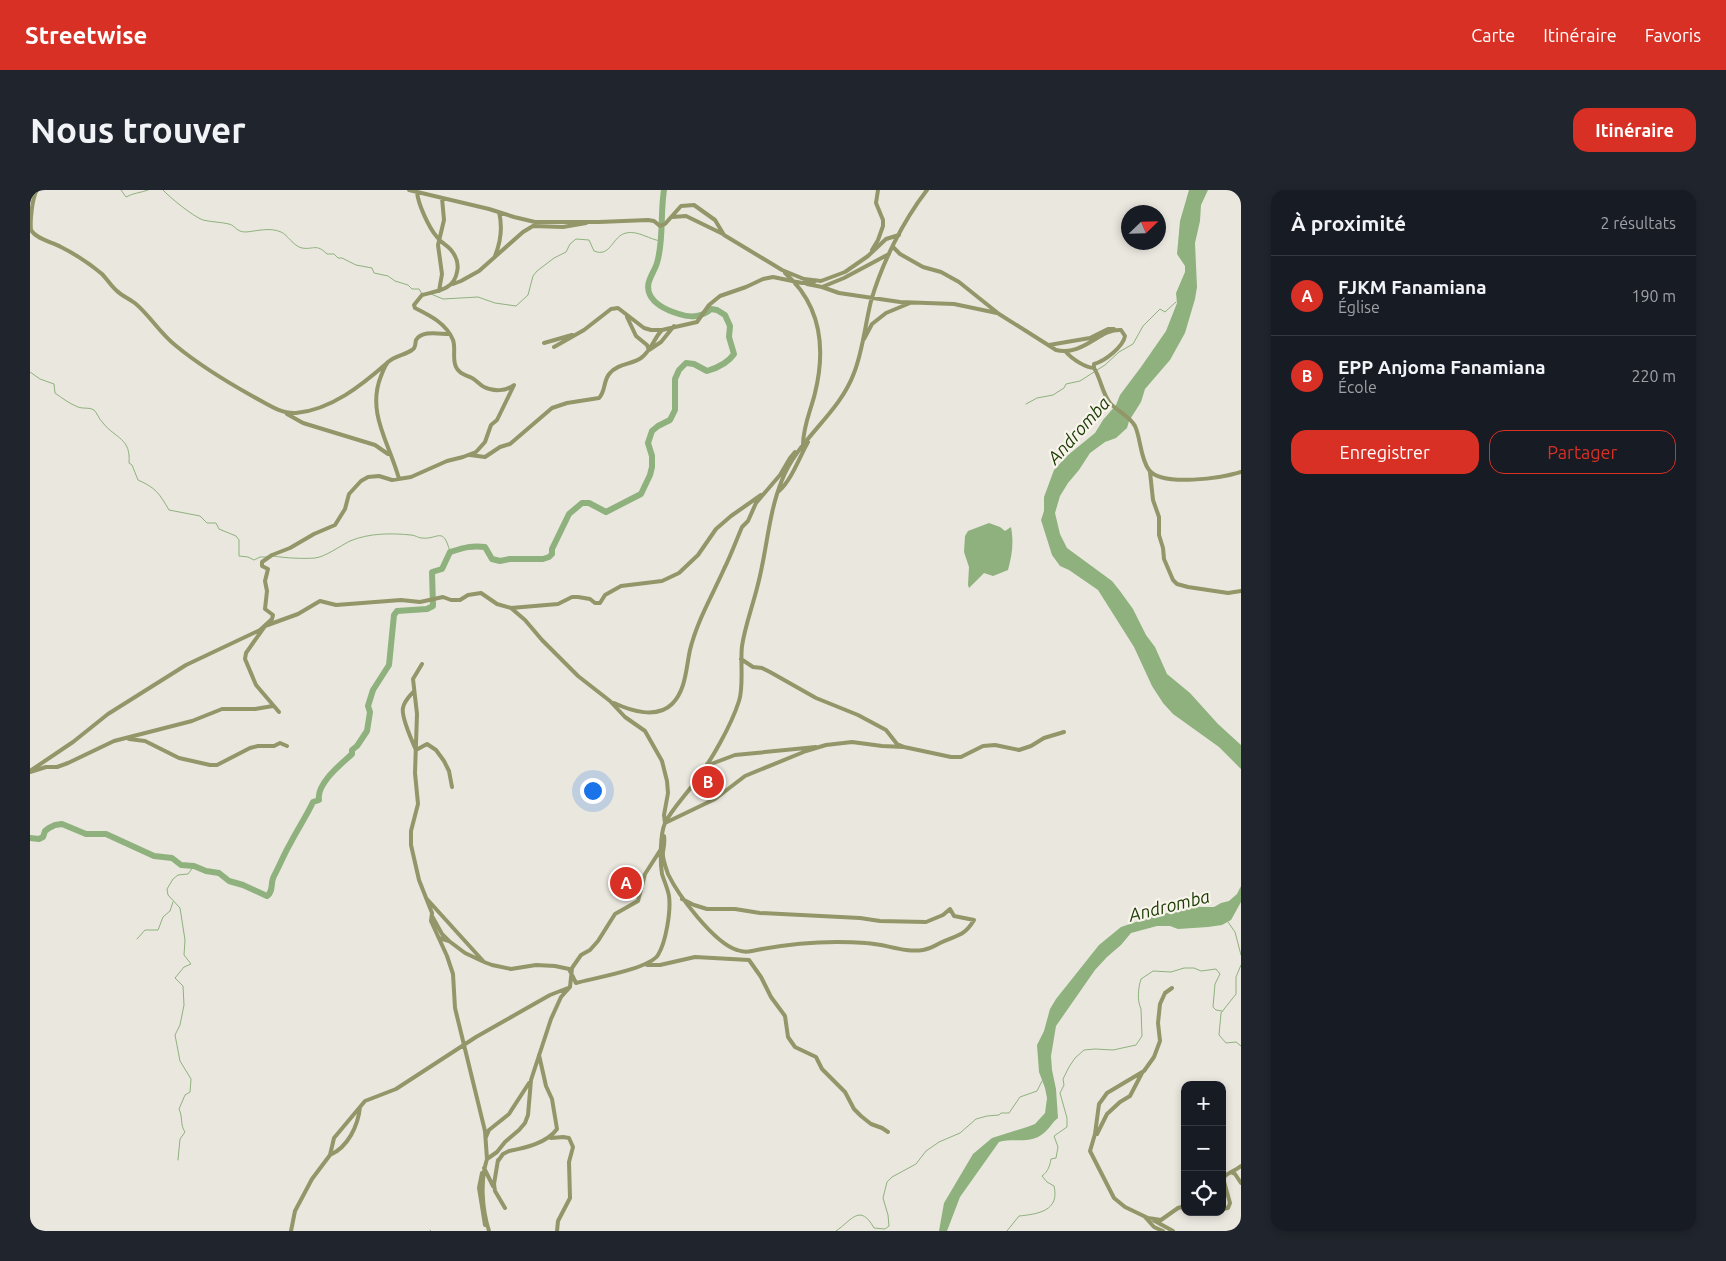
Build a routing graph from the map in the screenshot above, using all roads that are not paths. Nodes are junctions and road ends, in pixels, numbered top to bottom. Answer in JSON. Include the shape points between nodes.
{"nodes":[{"id":1,"x":37,"y":190,"type":"edge"},
{"id":2,"x":409,"y":190,"type":"edge"},
{"id":3,"x":878,"y":190,"type":"edge"},
{"id":4,"x":927,"y":190,"type":"edge"},
{"id":5,"x":417,"y":192,"type":"junction"},
{"id":6,"x":442,"y":198,"type":"junction"},
{"id":7,"x":500,"y":212,"type":"junction"},
{"id":8,"x":672,"y":217,"type":"junction"},
{"id":9,"x":599,"y":222,"type":"junction"},
{"id":10,"x":724,"y":235,"type":"junction"},
{"id":11,"x":899,"y":235,"type":"junction"},
{"id":12,"x":439,"y":240,"type":"junction"},
{"id":13,"x":893,"y":247,"type":"junction"},
{"id":14,"x":890,"y":254,"type":"junction"},
{"id":15,"x":868,"y":256,"type":"junction"},
{"id":16,"x":494,"y":258,"type":"junction"},
{"id":17,"x":782,"y":270,"type":"junction"},
{"id":18,"x":795,"y":281,"type":"junction"},
{"id":19,"x":821,"y":281,"type":"junction"},
{"id":20,"x":802,"y":283,"type":"junction"},
{"id":21,"x":452,"y":284,"type":"junction"},
{"id":22,"x":822,"y":287,"type":"junction"},
{"id":23,"x":439,"y":291,"type":"junction"},
{"id":24,"x":872,"y":297,"type":"junction"},
{"id":25,"x":912,"y":303,"type":"junction"},
{"id":26,"x":624,"y":313,"type":"junction"},
{"id":27,"x":999,"y":314,"type":"junction"},
{"id":28,"x":674,"y":326,"type":"junction"},
{"id":29,"x":662,"y":330,"type":"junction"},
{"id":30,"x":1116,"y":330,"type":"junction"},
{"id":31,"x":449,"y":334,"type":"junction"},
{"id":32,"x":576,"y":334,"type":"junction"},
{"id":33,"x":862,"y":342,"type":"junction"},
{"id":34,"x":544,"y":343,"type":"dead end"},
{"id":35,"x":1049,"y":345,"type":"junction"},
{"id":36,"x":554,"y":347,"type":"dead end"},
{"id":37,"x":649,"y":350,"type":"junction"},
{"id":38,"x":1066,"y":352,"type":"junction"},
{"id":39,"x":387,"y":363,"type":"junction"},
{"id":40,"x":1096,"y":370,"type":"junction"},
{"id":41,"x":285,"y":413,"type":"junction"},
{"id":42,"x":813,"y":432,"type":"junction"},
{"id":43,"x":803,"y":445,"type":"junction"},
{"id":44,"x":798,"y":450,"type":"junction"},
{"id":45,"x":470,"y":455,"type":"junction"},
{"id":46,"x":390,"y":456,"type":"junction"},
{"id":47,"x":1150,"y":472,"type":"junction"},
{"id":48,"x":1241,"y":472,"type":"edge"},
{"id":49,"x":399,"y":479,"type":"junction"},
{"id":50,"x":766,"y":490,"type":"junction"},
{"id":51,"x":778,"y":493,"type":"junction"},
{"id":52,"x":270,"y":558,"type":"junction"},
{"id":53,"x":268,"y":569,"type":"junction"},
{"id":54,"x":1241,"y":591,"type":"edge"},
{"id":55,"x":511,"y":608,"type":"junction"},
{"id":56,"x":265,"y":626,"type":"junction"},
{"id":57,"x":741,"y":659,"type":"junction"},
{"id":58,"x":422,"y":664,"type":"dead end"},
{"id":59,"x":414,"y":691,"type":"junction"},
{"id":60,"x":610,"y":701,"type":"junction"},
{"id":61,"x":273,"y":706,"type":"junction"},
{"id":62,"x":279,"y":712,"type":"dead end"},
{"id":63,"x":1064,"y":732,"type":"dead end"},
{"id":64,"x":124,"y":739,"type":"junction"},
{"id":65,"x":287,"y":746,"type":"dead end"},
{"id":66,"x":823,"y":746,"type":"junction"},
{"id":67,"x":904,"y":747,"type":"junction"},
{"id":68,"x":416,"y":750,"type":"junction"},
{"id":69,"x":707,"y":764,"type":"junction"},
{"id":70,"x":30,"y":771,"type":"edge"},
{"id":71,"x":452,"y":787,"type":"dead end"},
{"id":72,"x":665,"y":823,"type":"junction"},
{"id":73,"x":663,"y":831,"type":"junction"},
{"id":74,"x":662,"y":849,"type":"junction"},
{"id":75,"x":426,"y":898,"type":"junction"},
{"id":76,"x":682,"y":899,"type":"junction"},
{"id":77,"x":432,"y":916,"type":"junction"},
{"id":78,"x":438,"y":938,"type":"junction"},
{"id":79,"x":449,"y":941,"type":"junction"},
{"id":80,"x":484,"y":962,"type":"junction"},
{"id":81,"x":644,"y":965,"type":"junction"},
{"id":82,"x":572,"y":973,"type":"junction"},
{"id":83,"x":576,"y":983,"type":"junction"},
{"id":84,"x":570,"y":987,"type":"junction"},
{"id":85,"x":1172,"y":988,"type":"dead end"},
{"id":86,"x":464,"y":1045,"type":"junction"},
{"id":87,"x":540,"y":1056,"type":"junction"},
{"id":88,"x":1144,"y":1071,"type":"junction"},
{"id":89,"x":531,"y":1080,"type":"junction"},
{"id":90,"x":360,"y":1105,"type":"junction"},
{"id":91,"x":888,"y":1132,"type":"dead end"},
{"id":92,"x":1094,"y":1138,"type":"junction"},
{"id":93,"x":486,"y":1140,"type":"junction"},
{"id":94,"x":546,"y":1140,"type":"junction"},
{"id":95,"x":497,"y":1152,"type":"junction"},
{"id":96,"x":330,"y":1155,"type":"junction"},
{"id":97,"x":487,"y":1159,"type":"junction"},
{"id":98,"x":498,"y":1161,"type":"junction"},
{"id":99,"x":1241,"y":1166,"type":"edge"},
{"id":100,"x":484,"y":1169,"type":"junction"},
{"id":101,"x":1230,"y":1172,"type":"junction"},
{"id":102,"x":1226,"y":1175,"type":"edge"},
{"id":103,"x":1241,"y":1182,"type":"edge"},
{"id":104,"x":1226,"y":1189,"type":"edge"},
{"id":105,"x":495,"y":1191,"type":"junction"},
{"id":106,"x":1181,"y":1207,"type":"edge"},
{"id":107,"x":505,"y":1208,"type":"dead end"},
{"id":108,"x":1226,"y":1208,"type":"edge"},
{"id":109,"x":1142,"y":1214,"type":"junction"},
{"id":110,"x":1148,"y":1218,"type":"junction"},
{"id":111,"x":291,"y":1231,"type":"edge"},
{"id":112,"x":488,"y":1231,"type":"edge"},
{"id":113,"x":557,"y":1231,"type":"edge"},
{"id":114,"x":1163,"y":1231,"type":"edge"},
{"id":115,"x":1173,"y":1231,"type":"edge"}],
"edges":[{"from":1,"to":41,"type":"street","via":[[31,210],[32,232],[103,275],[118,293],[136,304],[175,345],[198,362]]},
{"from":2,"to":5,"type":"street"},
{"from":3,"to":15,"type":"street","via":[[876,203],[883,220],[878,240]]},
{"from":4,"to":11,"type":"street","via":[[909,214]]},
{"from":5,"to":6,"type":"street"},
{"from":5,"to":12,"type":"street"},
{"from":6,"to":7,"type":"street"},
{"from":6,"to":12,"type":"street","via":[[444,220]]},
{"from":7,"to":9,"type":"street","via":[[535,222]]},
{"from":7,"to":16,"type":"street","via":[[500,244]]},
{"from":8,"to":9,"type":"street","via":[[660,226],[648,220]]},
{"from":8,"to":10,"type":"street","via":[[686,216]]},
{"from":8,"to":10,"type":"street","via":[[681,206],[694,205],[714,220]]},
{"from":9,"to":16,"type":"street","via":[[563,227],[533,226]]},
{"from":10,"to":17,"type":"street"},
{"from":11,"to":13,"type":"street"},
{"from":11,"to":15,"type":"street","via":[[886,239]]},
{"from":12,"to":21,"type":"street","via":[[456,256],[458,268]]},
{"from":12,"to":23,"type":"street","via":[[442,274]]},
{"from":13,"to":14,"type":"street"},
{"from":13,"to":27,"type":"street","via":[[923,267],[959,282]]},
{"from":14,"to":22,"type":"street"},
{"from":14,"to":24,"type":"street"},
{"from":15,"to":19,"type":"street","via":[[845,272]]},
{"from":16,"to":21,"type":"street","via":[[468,278]]},
{"from":17,"to":18,"type":"street"},
{"from":17,"to":19,"type":"street"},
{"from":18,"to":20,"type":"street"},
{"from":18,"to":28,"type":"street","via":[[764,279],[720,296],[697,322]]},
{"from":18,"to":43,"type":"street","via":[[816,319],[821,357]]},
{"from":19,"to":20,"type":"street"},
{"from":20,"to":22,"type":"street"},
{"from":21,"to":23,"type":"street"},
{"from":22,"to":24,"type":"street","via":[[839,293]]},
{"from":23,"to":31,"type":"street","via":[[422,295],[414,305],[430,314]]},
{"from":24,"to":25,"type":"street"},
{"from":24,"to":33,"type":"street"},
{"from":25,"to":27,"type":"street","via":[[954,304]]},
{"from":25,"to":33,"type":"street","via":[[886,313],[872,324]]},
{"from":26,"to":29,"type":"street","via":[[644,328]]},
{"from":26,"to":32,"type":"street","via":[[618,308],[612,309]]},
{"from":26,"to":37,"type":"street","via":[[636,336]]},
{"from":27,"to":35,"type":"street"},
{"from":28,"to":29,"type":"street"},
{"from":28,"to":37,"type":"street","via":[[661,342]]},
{"from":29,"to":37,"type":"street"},
{"from":30,"to":35,"type":"street","via":[[1112,328],[1090,338]]},
{"from":30,"to":38,"type":"street"},
{"from":30,"to":40,"type":"street","via":[[1121,330],[1124,340],[1108,357],[1094,364]]},
{"from":31,"to":39,"type":"street","via":[[427,333],[420,336],[412,351]]},
{"from":31,"to":45,"type":"street","via":[[453,340],[456,367],[462,374],[494,390],[506,390],[514,385],[497,420],[491,425],[486,442]]},
{"from":32,"to":34,"type":"street"},
{"from":32,"to":36,"type":"street"},
{"from":33,"to":42,"type":"street","via":[[848,385]]},
{"from":35,"to":38,"type":"street"},
{"from":37,"to":45,"type":"street","via":[[637,360],[621,364],[610,372],[599,398],[557,406],[510,444],[485,456]]},
{"from":38,"to":40,"type":"street","via":[[1084,366]]},
{"from":39,"to":41,"type":"street","via":[[344,396],[314,410]]},
{"from":39,"to":46,"type":"street","via":[[375,397]]},
{"from":40,"to":47,"type":"street","via":[[1110,403],[1136,428]]},
{"from":41,"to":46,"type":"street","via":[[303,423],[375,445]]},
{"from":42,"to":43,"type":"street"},
{"from":42,"to":51,"type":"street","via":[[789,480]]},
{"from":43,"to":44,"type":"street"},
{"from":44,"to":50,"type":"street"},
{"from":44,"to":51,"type":"street"},
{"from":45,"to":49,"type":"street"},
{"from":46,"to":49,"type":"street"},
{"from":47,"to":48,"type":"street","via":[[1169,478],[1206,479]]},
{"from":47,"to":54,"type":"street","via":[[1164,559],[1173,580],[1188,587],[1228,593]]},
{"from":49,"to":52,"type":"street","via":[[375,476],[361,482],[350,494],[335,525]]},
{"from":50,"to":55,"type":"street","via":[[716,529],[692,562],[671,578],[621,586],[605,595],[600,603],[572,597],[558,604]]},
{"from":50,"to":60,"type":"street","via":[[742,527],[704,610],[681,690],[672,705],[657,711],[640,712]]},
{"from":51,"to":57,"type":"street","via":[[744,633]]},
{"from":52,"to":53,"type":"street"},
{"from":52,"to":53,"type":"street","via":[[261,564]]},
{"from":53,"to":56,"type":"street","via":[[264,604],[273,615]]},
{"from":55,"to":56,"type":"street","via":[[480,593],[468,594],[460,600],[443,598],[336,605],[320,601],[298,614]]},
{"from":55,"to":60,"type":"street","via":[[573,671]]},
{"from":56,"to":61,"type":"street","via":[[248,648],[245,659],[256,685]]},
{"from":56,"to":70,"type":"street","via":[[186,665],[139,693]]},
{"from":57,"to":67,"type":"street","via":[[886,730],[897,744]]},
{"from":57,"to":69,"type":"street","via":[[740,700]]},
{"from":58,"to":59,"type":"street","via":[[413,679]]},
{"from":59,"to":68,"type":"street"},
{"from":59,"to":68,"type":"street","via":[[402,711]]},
{"from":60,"to":72,"type":"street","via":[[645,731],[662,760],[668,793]]},
{"from":61,"to":62,"type":"street"},
{"from":61,"to":64,"type":"street","via":[[222,709],[192,721]]},
{"from":63,"to":67,"type":"street","via":[[1019,750],[983,746],[961,757]]},
{"from":64,"to":65,"type":"street","via":[[145,741],[179,758],[210,765],[258,746],[280,743]]},
{"from":64,"to":70,"type":"street","via":[[98,747],[57,767]]},
{"from":66,"to":67,"type":"street","via":[[852,742]]},
{"from":66,"to":69,"type":"street","via":[[735,755]]},
{"from":66,"to":72,"type":"street","via":[[745,776],[715,799]]},
{"from":68,"to":71,"type":"street","via":[[427,744],[436,750],[449,770]]},
{"from":68,"to":75,"type":"street","via":[[418,804],[411,845]]},
{"from":69,"to":72,"type":"street"},
{"from":72,"to":73,"type":"street"},
{"from":73,"to":74,"type":"street"},
{"from":73,"to":76,"type":"street","via":[[666,866]]},
{"from":74,"to":81,"type":"street","via":[[662,874],[669,896],[667,927],[658,956]]},
{"from":74,"to":82,"type":"street","via":[[645,874],[638,901],[615,914],[598,941],[577,960]]},
{"from":75,"to":77,"type":"street"},
{"from":75,"to":80,"type":"street"},
{"from":76,"to":76,"type":"street","via":[[707,909],[880,922],[926,922],[950,909],[954,916],[974,920],[958,937],[933,948],[911,952],[869,943],[818,942],[744,952],[725,943]]},
{"from":77,"to":78,"type":"street"},
{"from":77,"to":79,"type":"street"},
{"from":78,"to":79,"type":"street"},
{"from":78,"to":86,"type":"street","via":[[453,974],[455,1008]]},
{"from":79,"to":80,"type":"street"},
{"from":80,"to":82,"type":"street","via":[[511,969],[555,966],[569,969]]},
{"from":81,"to":83,"type":"street"},
{"from":81,"to":91,"type":"street","via":[[695,957],[749,960],[784,1016],[788,1037],[795,1047],[816,1058],[861,1116]]},
{"from":82,"to":83,"type":"street"},
{"from":82,"to":84,"type":"street"},
{"from":83,"to":84,"type":"street"},
{"from":84,"to":86,"type":"street","via":[[550,994]]},
{"from":84,"to":87,"type":"street","via":[[561,997],[551,1019]]},
{"from":85,"to":88,"type":"street","via":[[1160,1004],[1158,1049]]},
{"from":86,"to":90,"type":"street","via":[[407,1083]]},
{"from":86,"to":93,"type":"street"},
{"from":87,"to":89,"type":"street"},
{"from":87,"to":94,"type":"street","via":[[557,1129]]},
{"from":88,"to":92,"type":"street","via":[[1130,1096],[1107,1114]]},
{"from":88,"to":92,"type":"street","via":[[1107,1093],[1099,1104]]},
{"from":89,"to":93,"type":"street","via":[[508,1114],[489,1130]]},
{"from":89,"to":95,"type":"street","via":[[525,1123]]},
{"from":90,"to":96,"type":"street","via":[[334,1138]]},
{"from":90,"to":96,"type":"street","via":[[357,1122],[348,1141]]},
{"from":92,"to":109,"type":"street","via":[[1090,1151],[1114,1198]]},
{"from":93,"to":97,"type":"street"},
{"from":94,"to":98,"type":"street","via":[[508,1151]]},
{"from":94,"to":113,"type":"street","via":[[567,1137],[573,1148],[569,1162],[570,1198]]},
{"from":95,"to":97,"type":"street"},
{"from":95,"to":98,"type":"street"},
{"from":96,"to":111,"type":"street","via":[[295,1210]]},
{"from":97,"to":100,"type":"street"},
{"from":98,"to":105,"type":"street"},
{"from":99,"to":101,"type":"street"},
{"from":100,"to":105,"type":"street"},
{"from":100,"to":112,"type":"street"},
{"from":101,"to":102,"type":"street"},
{"from":101,"to":103,"type":"street"},
{"from":104,"to":108,"type":"street","via":[[1230,1203]]},
{"from":105,"to":107,"type":"street"},
{"from":106,"to":110,"type":"street","via":[[1161,1220]]},
{"from":109,"to":110,"type":"street"},
{"from":109,"to":114,"type":"street","via":[[1154,1227]]},
{"from":110,"to":115,"type":"street"}]}
